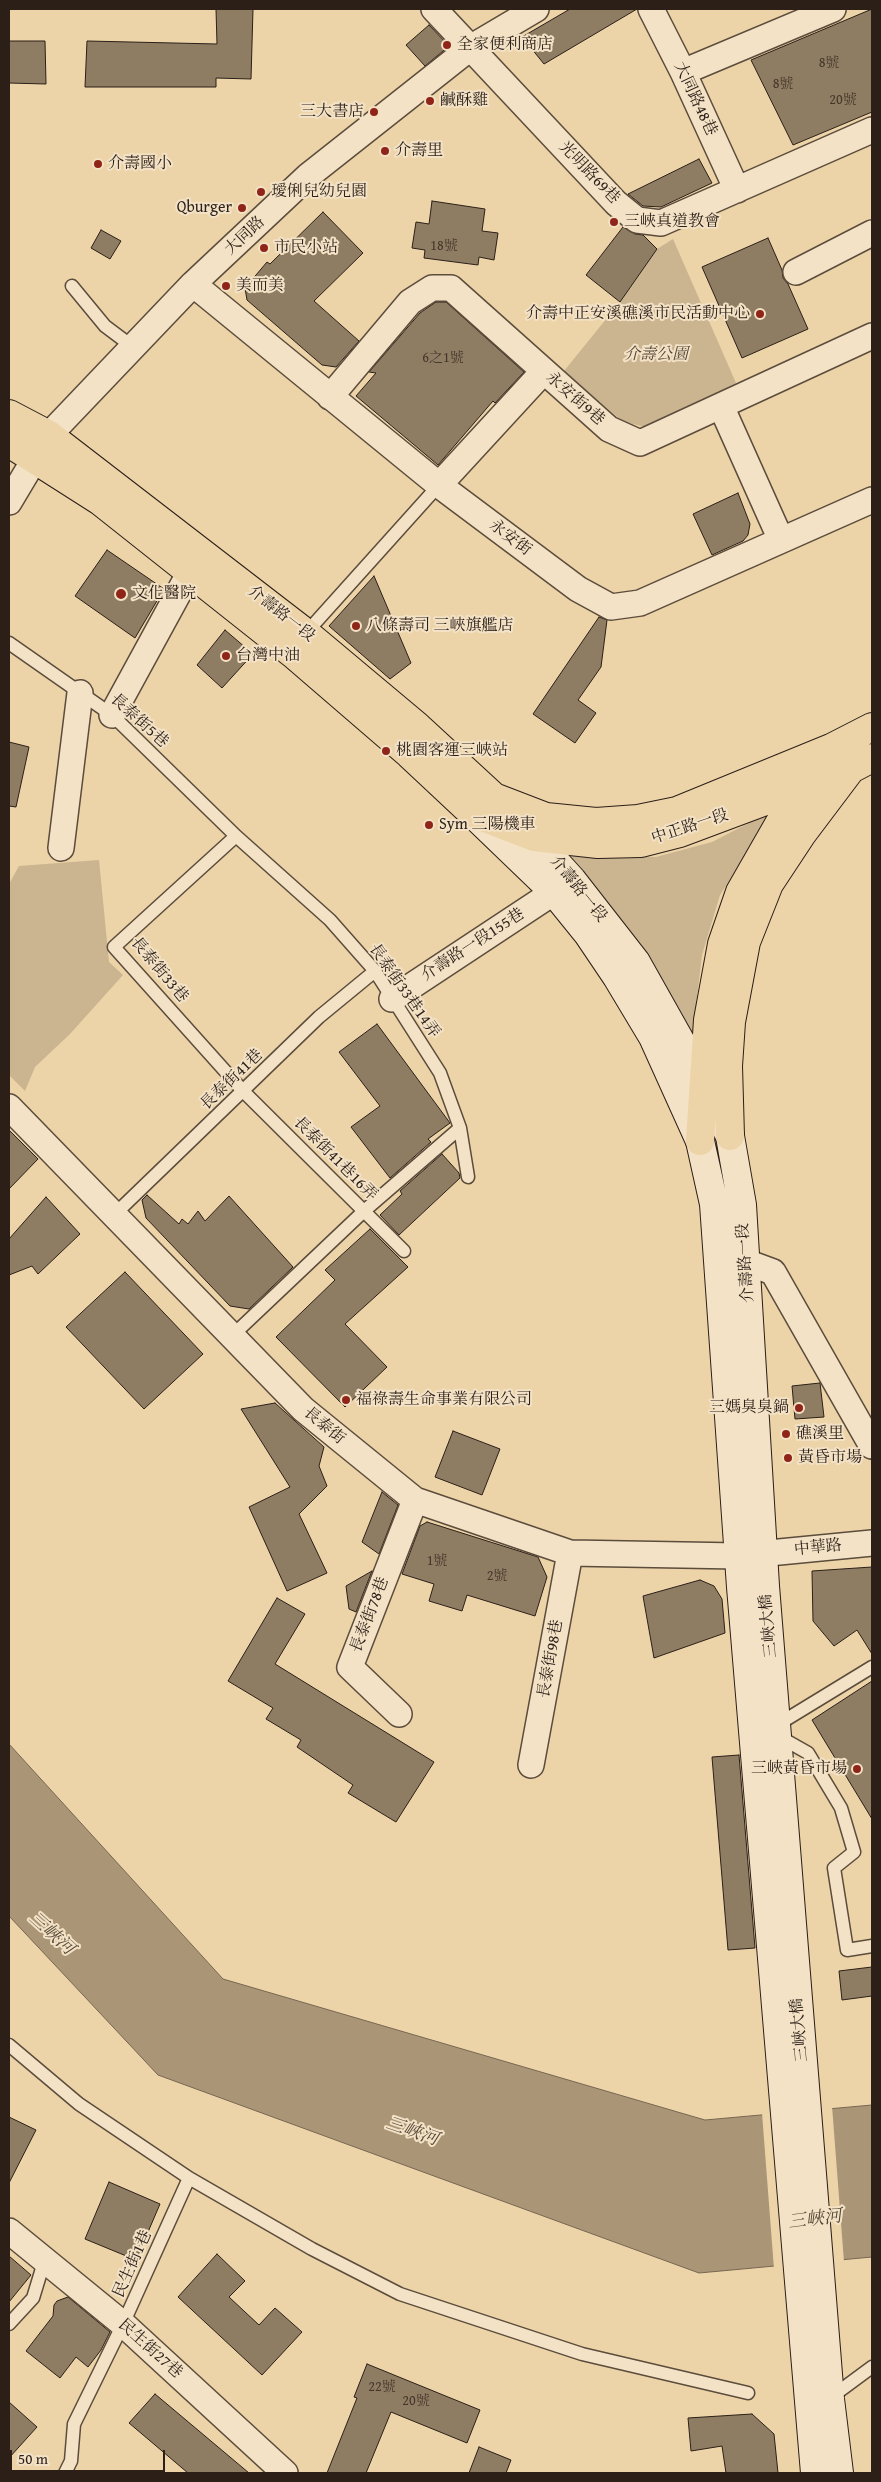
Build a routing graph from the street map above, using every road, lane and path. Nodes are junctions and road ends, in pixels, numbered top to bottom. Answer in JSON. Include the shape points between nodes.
{"nodes":[{"id":1,"x":434,"y":9,"type":"edge"},
{"id":2,"x":536,"y":9,"type":"edge"},
{"id":3,"x":651,"y":9,"type":"edge"},
{"id":4,"x":833,"y":9,"type":"edge"},
{"id":5,"x":470,"y":48,"type":"junction"},
{"id":6,"x":683,"y":72,"type":"junction"},
{"id":7,"x":872,"y":130,"type":"edge"},
{"id":8,"x":737,"y":190,"type":"junction"},
{"id":9,"x":872,"y":233,"type":"edge"},
{"id":10,"x":796,"y":272,"type":"dead end"},
{"id":11,"x":193,"y":284,"type":"junction"},
{"id":12,"x":72,"y":286,"type":"dead end"},
{"id":13,"x":872,"y":336,"type":"edge"},
{"id":14,"x":133,"y":347,"type":"junction"},
{"id":15,"x":543,"y":372,"type":"junction"},
{"id":16,"x":330,"y":397,"type":"junction"},
{"id":17,"x":721,"y":406,"type":"junction"},
{"id":18,"x":9,"y":414,"type":"edge"},
{"id":19,"x":49,"y":435,"type":"junction"},
{"id":20,"x":9,"y":443,"type":"edge"},
{"id":21,"x":34,"y":458,"type":"junction"},
{"id":22,"x":439,"y":485,"type":"junction"},
{"id":23,"x":872,"y":500,"type":"edge"},
{"id":24,"x":9,"y":502,"type":"edge"},
{"id":25,"x":781,"y":540,"type":"junction"},
{"id":26,"x":190,"y":572,"type":"junction"},
{"id":27,"x":306,"y":633,"type":"junction"},
{"id":28,"x":9,"y":643,"type":"edge"},
{"id":29,"x":80,"y":693,"type":"junction"},
{"id":30,"x":112,"y":715,"type":"junction"},
{"id":31,"x":872,"y":727,"type":"edge"},
{"id":32,"x":832,"y":748,"type":"junction"},
{"id":33,"x":862,"y":763,"type":"edge"},
{"id":34,"x":804,"y":786,"type":"junction"},
{"id":35,"x":494,"y":797,"type":"junction"},
{"id":36,"x":472,"y":813,"type":"junction"},
{"id":37,"x":236,"y":836,"type":"junction"},
{"id":38,"x":534,"y":837,"type":"junction"},
{"id":39,"x":61,"y":848,"type":"dead end"},
{"id":40,"x":554,"y":892,"type":"junction"},
{"id":41,"x":375,"y":971,"type":"junction"},
{"id":42,"x":392,"y":999,"type":"junction"},
{"id":43,"x":704,"y":1083,"type":"junction"},
{"id":44,"x":243,"y":1091,"type":"junction"},
{"id":45,"x":9,"y":1106,"type":"edge"},
{"id":46,"x":460,"y":1128,"type":"junction"},
{"id":47,"x":730,"y":1136,"type":"junction"},
{"id":48,"x":700,"y":1142,"type":"junction"},
{"id":49,"x":468,"y":1177,"type":"dead end"},
{"id":50,"x":364,"y":1211,"type":"junction"},
{"id":51,"x":114,"y":1215,"type":"junction"},
{"id":52,"x":404,"y":1251,"type":"dead end"},
{"id":53,"x":746,"y":1262,"type":"junction"},
{"id":54,"x":232,"y":1336,"type":"junction"},
{"id":55,"x":872,"y":1446,"type":"edge"},
{"id":56,"x":415,"y":1500,"type":"junction"},
{"id":57,"x":872,"y":1543,"type":"edge"},
{"id":58,"x":570,"y":1553,"type":"junction"},
{"id":59,"x":751,"y":1555,"type":"junction"},
{"id":60,"x":753,"y":1587,"type":"junction"},
{"id":61,"x":872,"y":1667,"type":"edge"},
{"id":62,"x":399,"y":1714,"type":"dead end"},
{"id":63,"x":778,"y":1731,"type":"junction"},
{"id":64,"x":531,"y":1765,"type":"dead end"},
{"id":65,"x":872,"y":1946,"type":"edge"},
{"id":66,"x":786,"y":1986,"type":"junction"},
{"id":67,"x":9,"y":2046,"type":"edge"},
{"id":68,"x":188,"y":2178,"type":"junction"},
{"id":69,"x":9,"y":2231,"type":"edge"},
{"id":70,"x":44,"y":2262,"type":"junction"},
{"id":71,"x":9,"y":2324,"type":"edge"},
{"id":72,"x":124,"y":2324,"type":"junction"},
{"id":73,"x":872,"y":2367,"type":"edge"},
{"id":74,"x":748,"y":2393,"type":"dead end"},
{"id":75,"x":830,"y":2398,"type":"junction"},
{"id":76,"x":65,"y":2473,"type":"edge"},
{"id":77,"x":285,"y":2473,"type":"edge"},
{"id":78,"x":814,"y":2473,"type":"edge"},
{"id":79,"x":839,"y":2473,"type":"edge"}],
"edges":[{"from":1,"to":5,"type":"street","name":"光明路69巷"},
{"from":2,"to":5,"type":"street","name":"大同路"},
{"from":3,"to":6,"type":"street","name":"大同路48巷"},
{"from":4,"to":6,"type":"street"},
{"from":5,"to":8,"type":"street","name":"光明路69巷","via":[[616,203],[637,220],[661,223]]},
{"from":5,"to":11,"type":"street","name":"大同路","via":[[308,176]]},
{"from":6,"to":8,"type":"street","name":"大同路48巷"},
{"from":7,"to":8,"type":"street","name":"光明路69巷"},
{"from":9,"to":10,"type":"street"},
{"from":11,"to":14,"type":"street","name":"大同路"},
{"from":11,"to":16,"type":"street","name":"永安街"},
{"from":12,"to":14,"type":"lane","via":[[105,326]]},
{"from":13,"to":17,"type":"street","name":"永安街9巷"},
{"from":14,"to":19,"type":"street","name":"大同路"},
{"from":15,"to":16,"type":"street","name":"永安街9巷","via":[[452,288],[432,288],[410,302]]},
{"from":15,"to":17,"type":"street","name":"永安街9巷","via":[[609,429],[640,443]]},
{"from":15,"to":22,"type":"street"},
{"from":16,"to":22,"type":"street","name":"永安街"},
{"from":17,"to":25,"type":"street"},
{"from":18,"to":19,"type":"main road","name":"介壽路一段"},
{"from":19,"to":21,"type":"street","name":"大同路"},
{"from":19,"to":27,"type":"main road","name":"介壽路一段"},
{"from":20,"to":21,"type":"main road","name":"介壽路一段"},
{"from":21,"to":24,"type":"street"},
{"from":21,"to":26,"type":"main road","name":"介壽路一段","via":[[100,502]]},
{"from":22,"to":25,"type":"street","name":"永安街","via":[[578,589],[611,607],[640,603]]},
{"from":22,"to":27,"type":"lane"},
{"from":23,"to":25,"type":"street","name":"永安街"},
{"from":26,"to":30,"type":"street"},
{"from":26,"to":36,"type":"main road","name":"介壽路一段","via":[[300,660]]},
{"from":27,"to":35,"type":"main road","name":"介壽路一段","via":[[417,726]]},
{"from":28,"to":29,"type":"lane","name":"長泰街5巷"},
{"from":29,"to":30,"type":"lane","name":"長泰街5巷"},
{"from":29,"to":39,"type":"street"},
{"from":30,"to":37,"type":"lane","name":"長泰街5巷"},
{"from":31,"to":32,"type":"main road","name":"中正路一段"},
{"from":32,"to":34,"type":"main road"},
{"from":32,"to":35,"type":"main road","name":"中正路一段","via":[[677,811],[638,819],[596,822],[546,817]]},
{"from":33,"to":34,"type":"main road","name":"中正路一段"},
{"from":33,"to":47,"type":"main road","via":[[802,834],[769,884],[746,942],[730,1031]]},
{"from":34,"to":38,"type":"main road","name":"中正路一段","via":[[680,833],[641,843],[598,844]]},
{"from":34,"to":43,"type":"main road","via":[[766,844],[740,892],[722,944],[708,1020]]},
{"from":35,"to":38,"type":"main road","name":"介壽路一段"},
{"from":36,"to":38,"type":"main road","name":"中正路一段"},
{"from":36,"to":40,"type":"main road","name":"介壽路一段"},
{"from":37,"to":41,"type":"lane","name":"長泰街33巷14弄","via":[[330,920]]},
{"from":37,"to":44,"type":"lane","name":"長泰街33巷","via":[[114,947]]},
{"from":38,"to":43,"type":"main road","name":"介壽路一段","via":[[636,962]]},
{"from":40,"to":42,"type":"street","name":"介壽路一段155巷"},
{"from":40,"to":48,"type":"main road","name":"介壽路一段","via":[[588,934],[653,1037]]},
{"from":41,"to":42,"type":"lane","name":"長泰街33巷14弄"},
{"from":41,"to":44,"type":"lane","name":"長泰街41巷","via":[[319,1017]]},
{"from":42,"to":46,"type":"lane","name":"長泰街33巷14弄","via":[[440,1073]]},
{"from":43,"to":47,"type":"main road","name":"介壽路一段"},
{"from":43,"to":48,"type":"main road"},
{"from":44,"to":50,"type":"lane","name":"長泰街41巷16弄"},
{"from":44,"to":51,"type":"lane","name":"長泰街41巷"},
{"from":45,"to":51,"type":"street","name":"長泰街"},
{"from":46,"to":49,"type":"lane","name":"長泰街33巷14弄"},
{"from":46,"to":50,"type":"lane"},
{"from":47,"to":53,"type":"main road","name":"介壽路一段","via":[[742,1205]]},
{"from":48,"to":59,"type":"main road","name":"介壽路一段","via":[[714,1204]]},
{"from":50,"to":52,"type":"lane","name":"長泰街41巷16弄"},
{"from":50,"to":54,"type":"lane"},
{"from":51,"to":54,"type":"street","name":"長泰街"},
{"from":53,"to":55,"type":"street","via":[[773,1272],[798,1306]]},
{"from":53,"to":59,"type":"main road","name":"介壽路一段"},
{"from":54,"to":56,"type":"street","name":"長泰街","via":[[303,1409]]},
{"from":56,"to":58,"type":"street","name":"長泰街"},
{"from":56,"to":62,"type":"street","name":"長泰街78巷","via":[[350,1667]]},
{"from":57,"to":59,"type":"street","name":"中華路"},
{"from":58,"to":59,"type":"street","name":"長泰街"},
{"from":58,"to":64,"type":"street","name":"長泰街98巷"},
{"from":59,"to":60,"type":"main road","name":"介壽路一段"},
{"from":60,"to":63,"type":"main road","name":"三峽大橋"},
{"from":60,"to":66,"type":"main road","name":"三峽大橋"},
{"from":61,"to":63,"type":"lane"},
{"from":63,"to":65,"type":"lane","via":[[808,1753],[841,1808],[854,1852],[834,1868],[847,1950]]},
{"from":63,"to":66,"type":"main road","name":"三峽大橋"},
{"from":66,"to":75,"type":"main road","name":"三峽大橋"},
{"from":66,"to":78,"type":"main road","name":"三峽大橋"},
{"from":67,"to":68,"type":"lane","via":[[79,2104]]},
{"from":68,"to":72,"type":"lane","name":"民生街1巷"},
{"from":68,"to":74,"type":"lane","via":[[312,2249],[400,2294],[582,2354]]},
{"from":69,"to":70,"type":"street","name":"民生街27巷"},
{"from":70,"to":71,"type":"lane","via":[[33,2298]]},
{"from":70,"to":72,"type":"street","name":"民生街27巷"},
{"from":72,"to":76,"type":"lane","name":"民生街1巷","via":[[74,2424],[71,2461]]},
{"from":72,"to":77,"type":"street","name":"民生街27巷"},
{"from":73,"to":75,"type":"lane"},
{"from":75,"to":79,"type":"main road","name":"三峽大橋"}]}
